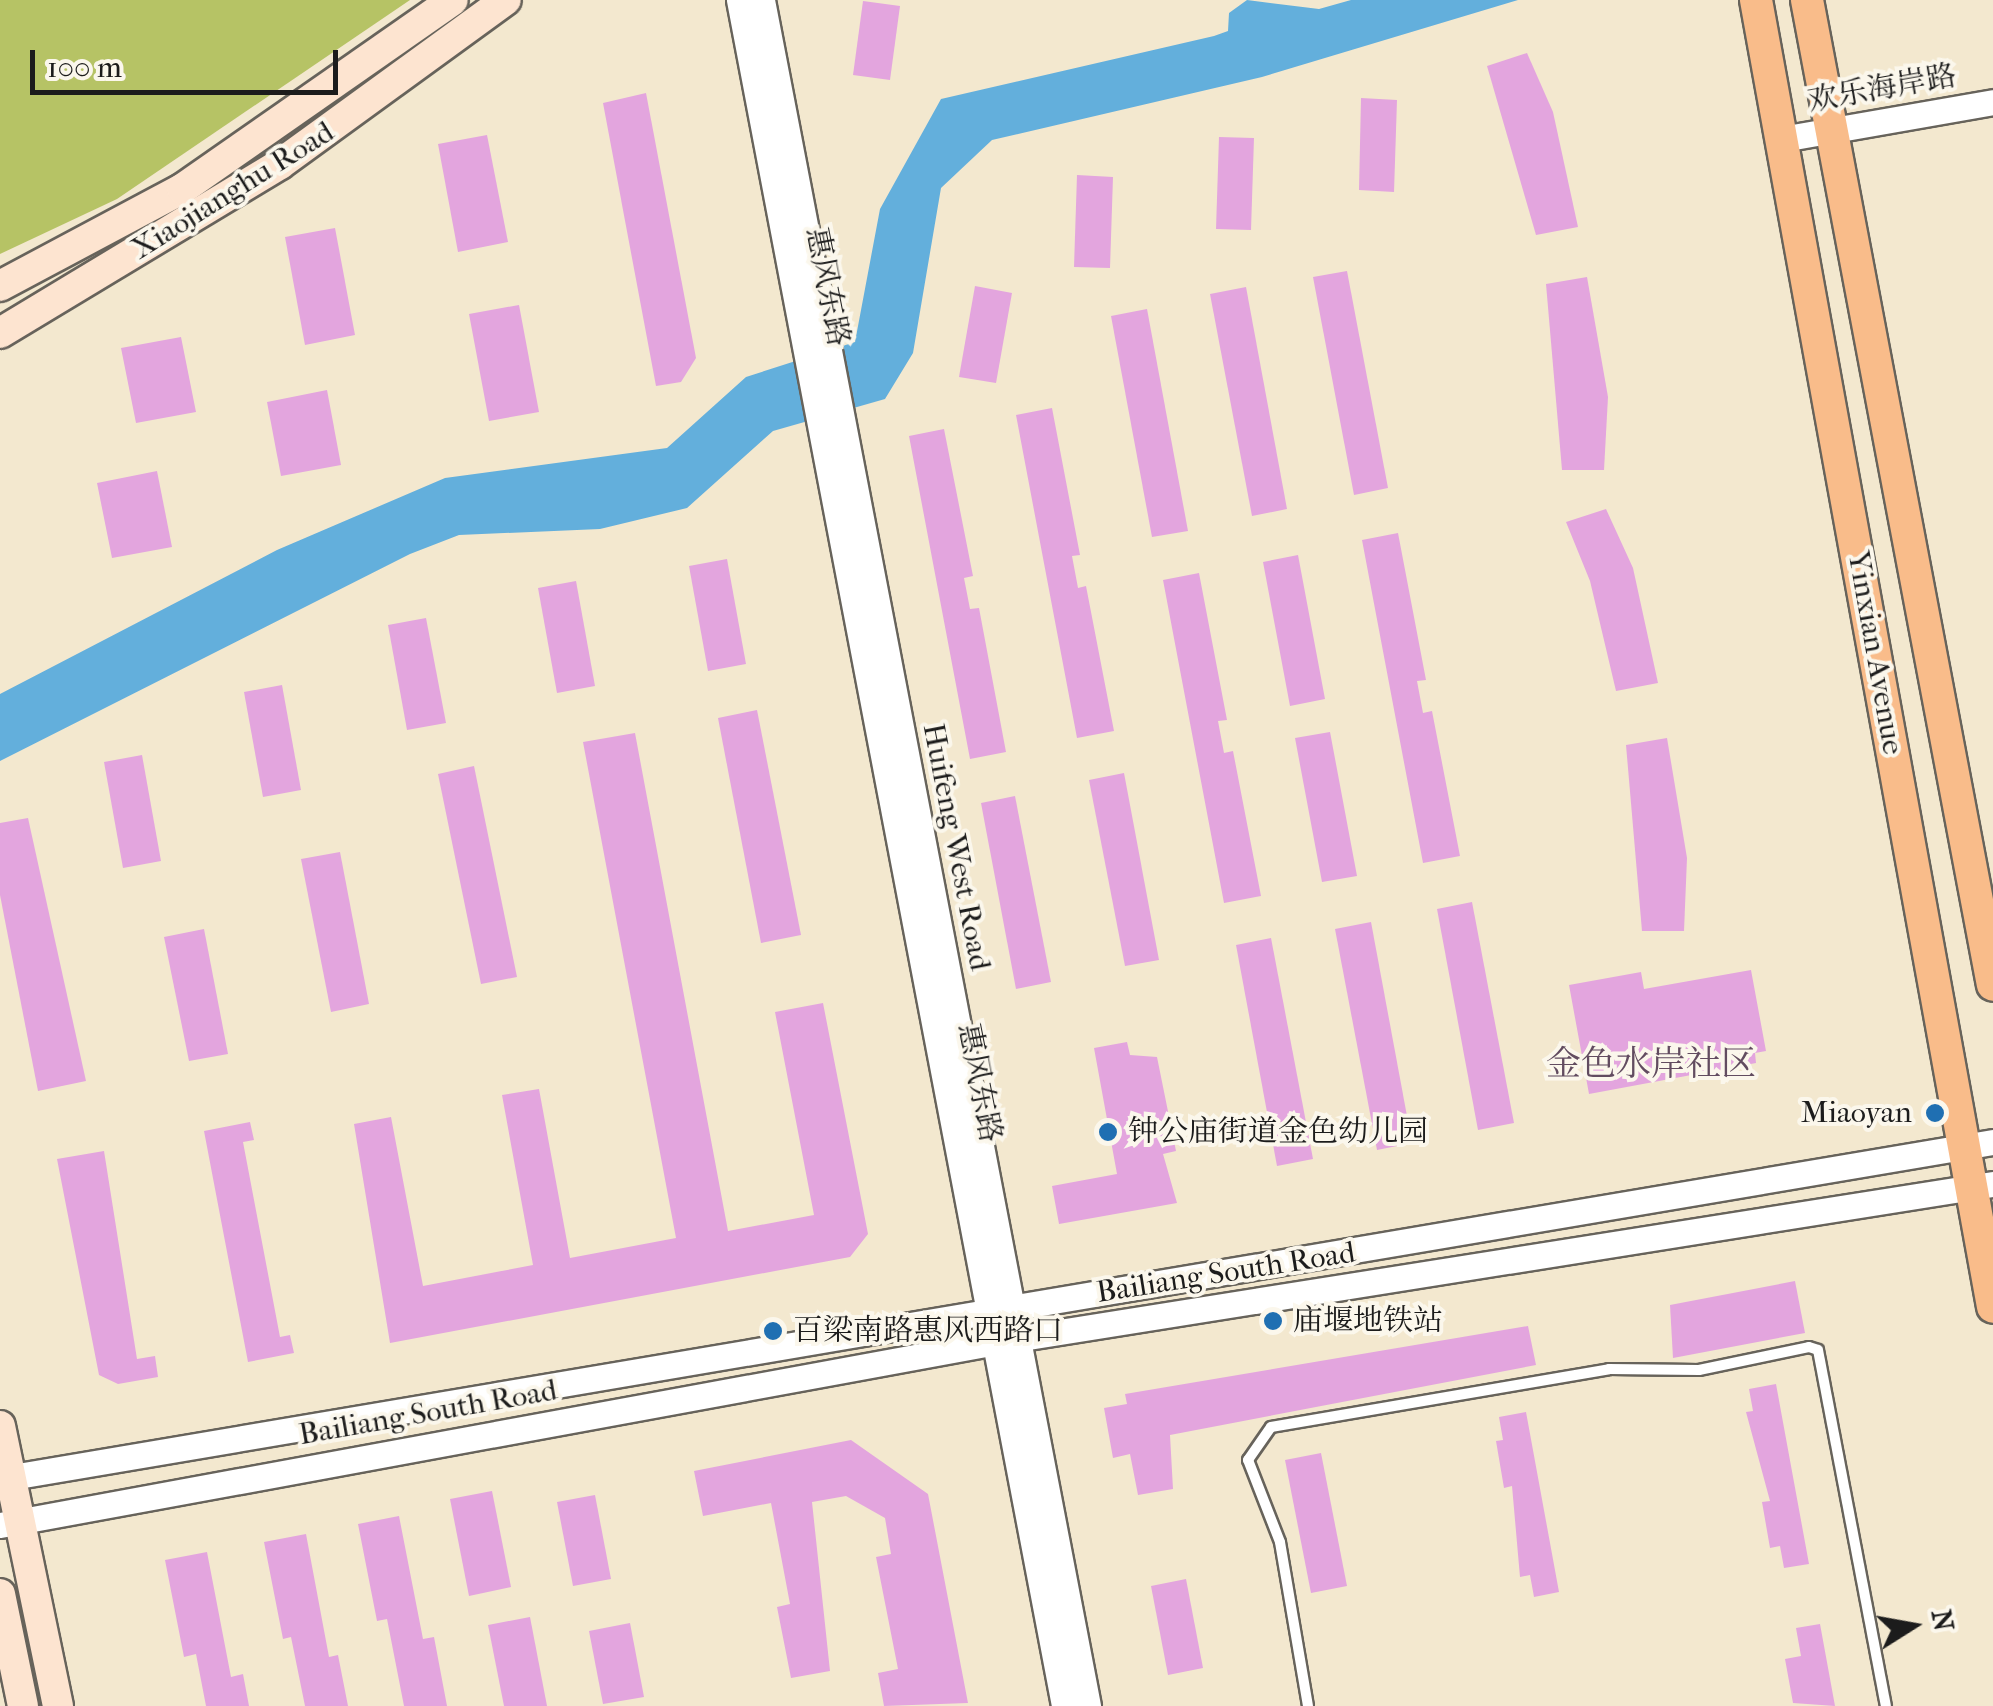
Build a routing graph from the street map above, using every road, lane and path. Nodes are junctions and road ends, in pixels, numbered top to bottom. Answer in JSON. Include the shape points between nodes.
{"nodes":[{"id":1,"x":453,"y":0,"type":"edge"},
{"id":2,"x":506,"y":0,"type":"edge"},
{"id":3,"x":739,"y":0,"type":"edge"},
{"id":4,"x":762,"y":0,"type":"edge"},
{"id":5,"x":1756,"y":0,"type":"edge"},
{"id":6,"x":1806,"y":0,"type":"edge"},
{"id":7,"x":1993,"y":102,"type":"edge"},
{"id":8,"x":1830,"y":131,"type":"junction"},
{"id":9,"x":1782,"y":140,"type":"junction"},
{"id":10,"x":0,"y":286,"type":"edge"},
{"id":11,"x":0,"y":333,"type":"edge"},
{"id":12,"x":1993,"y":986,"type":"edge"},
{"id":13,"x":1978,"y":1145,"type":"edge"},
{"id":14,"x":1982,"y":1186,"type":"edge"},
{"id":15,"x":1993,"y":1307,"type":"edge"},
{"id":16,"x":999,"y":1310,"type":"junction"},
{"id":17,"x":1007,"y":1340,"type":"junction"},
{"id":18,"x":0,"y":1426,"type":"edge"},
{"id":19,"x":6,"y":1478,"type":"edge"},
{"id":20,"x":10,"y":1523,"type":"edge"},
{"id":21,"x":0,"y":1594,"type":"edge"},
{"id":22,"x":23,"y":1706,"type":"edge"},
{"id":23,"x":58,"y":1706,"type":"edge"},
{"id":24,"x":1064,"y":1706,"type":"edge"},
{"id":25,"x":1088,"y":1706,"type":"edge"},
{"id":26,"x":1308,"y":1706,"type":"edge"},
{"id":27,"x":1886,"y":1706,"type":"edge"}],
"edges":[{"from":1,"to":10,"type":"main road","name":"Xiaojianghu Road","via":[[182,189]]},
{"from":2,"to":11,"type":"main road","name":"Xiaojianghu Road","via":[[280,164]]},
{"from":3,"to":16,"type":"street","name":"惠风东路"},
{"from":4,"to":16,"type":"street","name":"Huifeng West Road"},
{"from":5,"to":9,"type":"main road","name":"Yinxian Avenue"},
{"from":6,"to":8,"type":"main road","name":"Yinxian Avenue"},
{"from":7,"to":8,"type":"street","name":"欢乐海岸路"},
{"from":8,"to":9,"type":"street","name":"欢乐海岸路"},
{"from":8,"to":12,"type":"main road","name":"Yinxian Avenue"},
{"from":9,"to":13,"type":"main road","name":"Yinxian Avenue"},
{"from":13,"to":14,"type":"main road","name":"Yinxian Avenue"},
{"from":13,"to":16,"type":"street","name":"Bailiang South Road"},
{"from":14,"to":15,"type":"main road","name":"Yinxian Avenue"},
{"from":14,"to":17,"type":"street","name":"Bailiang South Road"},
{"from":16,"to":17,"type":"street","name":"惠风东路"},
{"from":16,"to":19,"type":"street","name":"Bailiang South Road"},
{"from":17,"to":20,"type":"street","name":"Bailiang South Road"},
{"from":17,"to":24,"type":"street","name":"惠风东路"},
{"from":17,"to":25,"type":"street"},
{"from":18,"to":19,"type":"main road"},
{"from":19,"to":20,"type":"main road"},
{"from":20,"to":23,"type":"main road"},
{"from":21,"to":22,"type":"main road"},
{"from":26,"to":27,"type":"lane","via":[[1280,1542],[1248,1460],[1271,1427],[1608,1368],[1698,1370],[1809,1346],[1818,1350]]}]}
